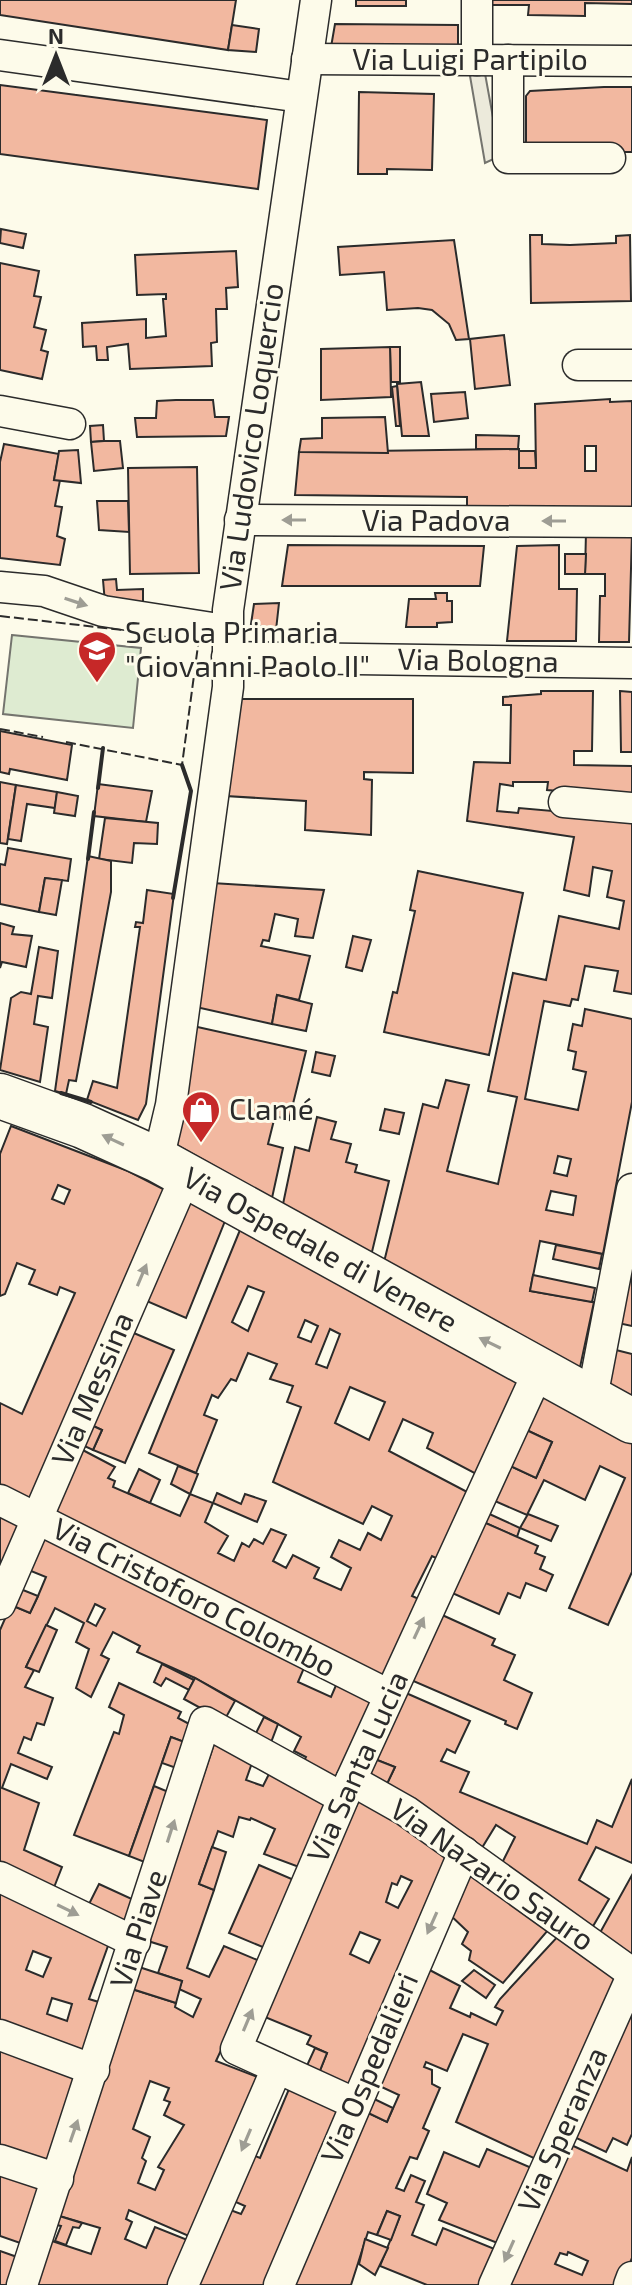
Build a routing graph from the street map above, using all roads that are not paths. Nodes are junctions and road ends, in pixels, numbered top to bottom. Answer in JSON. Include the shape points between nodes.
{"nodes":[{"id":1,"x":316,"y":0,"type":"edge"},
{"id":2,"x":477,"y":0,"type":"edge"},
{"id":3,"x":0,"y":55,"type":"edge"},
{"id":4,"x":307,"y":59,"type":"junction"},
{"id":5,"x":477,"y":60,"type":"junction"},
{"id":6,"x":508,"y":60,"type":"junction"},
{"id":7,"x":632,"y":61,"type":"edge"},
{"id":8,"x":301,"y":97,"type":"junction"},
{"id":9,"x":610,"y":158,"type":"dead end"},
{"id":10,"x":578,"y":365,"type":"dead end"},
{"id":11,"x":632,"y":365,"type":"edge"},
{"id":12,"x":0,"y":411,"type":"edge"},
{"id":13,"x":70,"y":424,"type":"dead end"},
{"id":14,"x":240,"y":520,"type":"junction"},
{"id":15,"x":632,"y":522,"type":"edge"},
{"id":16,"x":0,"y":587,"type":"edge"},
{"id":17,"x":226,"y":644,"type":"junction"},
{"id":18,"x":632,"y":663,"type":"edge"},
{"id":19,"x":564,"y":802,"type":"dead end"},
{"id":20,"x":632,"y":808,"type":"edge"},
{"id":21,"x":0,"y":1096,"type":"edge"},
{"id":22,"x":172,"y":1168,"type":"junction"},
{"id":23,"x":632,"y":1189,"type":"edge"},
{"id":24,"x":540,"y":1368,"type":"junction"},
{"id":25,"x":592,"y":1398,"type":"junction"},
{"id":26,"x":632,"y":1421,"type":"edge"},
{"id":27,"x":0,"y":1500,"type":"edge"},
{"id":28,"x":37,"y":1519,"type":"junction"},
{"id":29,"x":0,"y":1604,"type":"edge"},
{"id":30,"x":389,"y":1695,"type":"junction"},
{"id":31,"x":347,"y":1789,"type":"junction"},
{"id":32,"x":464,"y":1852,"type":"junction"},
{"id":33,"x":0,"y":1877,"type":"edge"},
{"id":34,"x":135,"y":1942,"type":"junction"},
{"id":35,"x":632,"y":1974,"type":"edge"},
{"id":36,"x":0,"y":2035,"type":"edge"},
{"id":37,"x":277,"y":2068,"type":"junction"},
{"id":38,"x":94,"y":2070,"type":"junction"},
{"id":39,"x":354,"y":2103,"type":"junction"},
{"id":40,"x":0,"y":2160,"type":"edge"},
{"id":41,"x":58,"y":2179,"type":"junction"},
{"id":42,"x":632,"y":2277,"type":"edge"},
{"id":43,"x":22,"y":2285,"type":"edge"},
{"id":44,"x":183,"y":2285,"type":"edge"},
{"id":45,"x":279,"y":2285,"type":"edge"},
{"id":46,"x":494,"y":2285,"type":"edge"},
{"id":47,"x":629,"y":2285,"type":"edge"}],
"edges":[{"from":1,"to":4,"type":"street","name":"Via Ludovico Loquercio"},
{"from":2,"to":5,"type":"street"},
{"from":3,"to":8,"type":"street"},
{"from":4,"to":5,"type":"street","name":"Via Luigi Partipilo"},
{"from":4,"to":8,"type":"street","name":"Via Ludovico Loquercio"},
{"from":5,"to":6,"type":"street","name":"Via Luigi Partipilo"},
{"from":6,"to":7,"type":"street","name":"Via Luigi Partipilo"},
{"from":6,"to":9,"type":"street","via":[[508,158]]},
{"from":8,"to":14,"type":"street","name":"Via Ludovico Loquercio"},
{"from":10,"to":11,"type":"street"},
{"from":12,"to":13,"type":"street"},
{"from":15,"to":14,"type":"street","name":"Via Padova","one_way":true},
{"from":14,"to":17,"type":"street","name":"Via Ludovico Loquercio"},
{"from":16,"to":17,"type":"street","name":"Via Bologna","one_way":true,"via":[[44,591]]},
{"from":17,"to":18,"type":"street","name":"Via Bologna"},
{"from":17,"to":22,"type":"street","name":"Via Ludovico Loquercio","via":[[228,687],[171,1105]]},
{"from":19,"to":20,"type":"street"},
{"from":22,"to":21,"type":"street","name":"Via Ospedale di Venere","one_way":true,"via":[[83,1126]]},
{"from":24,"to":22,"type":"street","name":"Via Ospedale di Venere","one_way":true},
{"from":28,"to":22,"type":"street","name":"Via Messina","one_way":true},
{"from":23,"to":25,"type":"street"},
{"from":24,"to":25,"type":"street","name":"Via Ospedale di Venere"},
{"from":30,"to":24,"type":"street","name":"Via Santa Lucia","one_way":true},
{"from":25,"to":26,"type":"street","name":"Via Ospedale di Venere"},
{"from":27,"to":28,"type":"street","name":"Via Cristoforo Colombo"},
{"from":28,"to":29,"type":"street","name":"Via Messina"},
{"from":28,"to":30,"type":"street","name":"Via Cristoforo Colombo"},
{"from":30,"to":31,"type":"street","name":"Via Santa Lucia"},
{"from":31,"to":32,"type":"street","name":"Via Nazario Sauro","via":[[406,1811]]},
{"from":34,"to":31,"type":"street","name":"Via Piave","one_way":true,"via":[[205,1722]]},
{"from":37,"to":31,"type":"street","name":"Via Santa Lucia","one_way":true,"via":[[236,2049]]},
{"from":32,"to":35,"type":"street","name":"Via Nazario Sauro"},
{"from":32,"to":39,"type":"street","name":"Via Ospedalieri","one_way":true},
{"from":33,"to":34,"type":"street","one_way":true},
{"from":34,"to":38,"type":"street","name":"Via Piave"},
{"from":35,"to":46,"type":"street","name":"Via Speranza","one_way":true},
{"from":36,"to":38,"type":"street"},
{"from":37,"to":39,"type":"street","name":"Via Santa Lucia"},
{"from":37,"to":44,"type":"street","one_way":true},
{"from":41,"to":38,"type":"street","name":"Via Piave","one_way":true},
{"from":39,"to":45,"type":"street","name":"Via Ospedalieri"},
{"from":40,"to":41,"type":"street"},
{"from":41,"to":43,"type":"street","name":"Via Piave"},
{"from":42,"to":47,"type":"street"}]}
